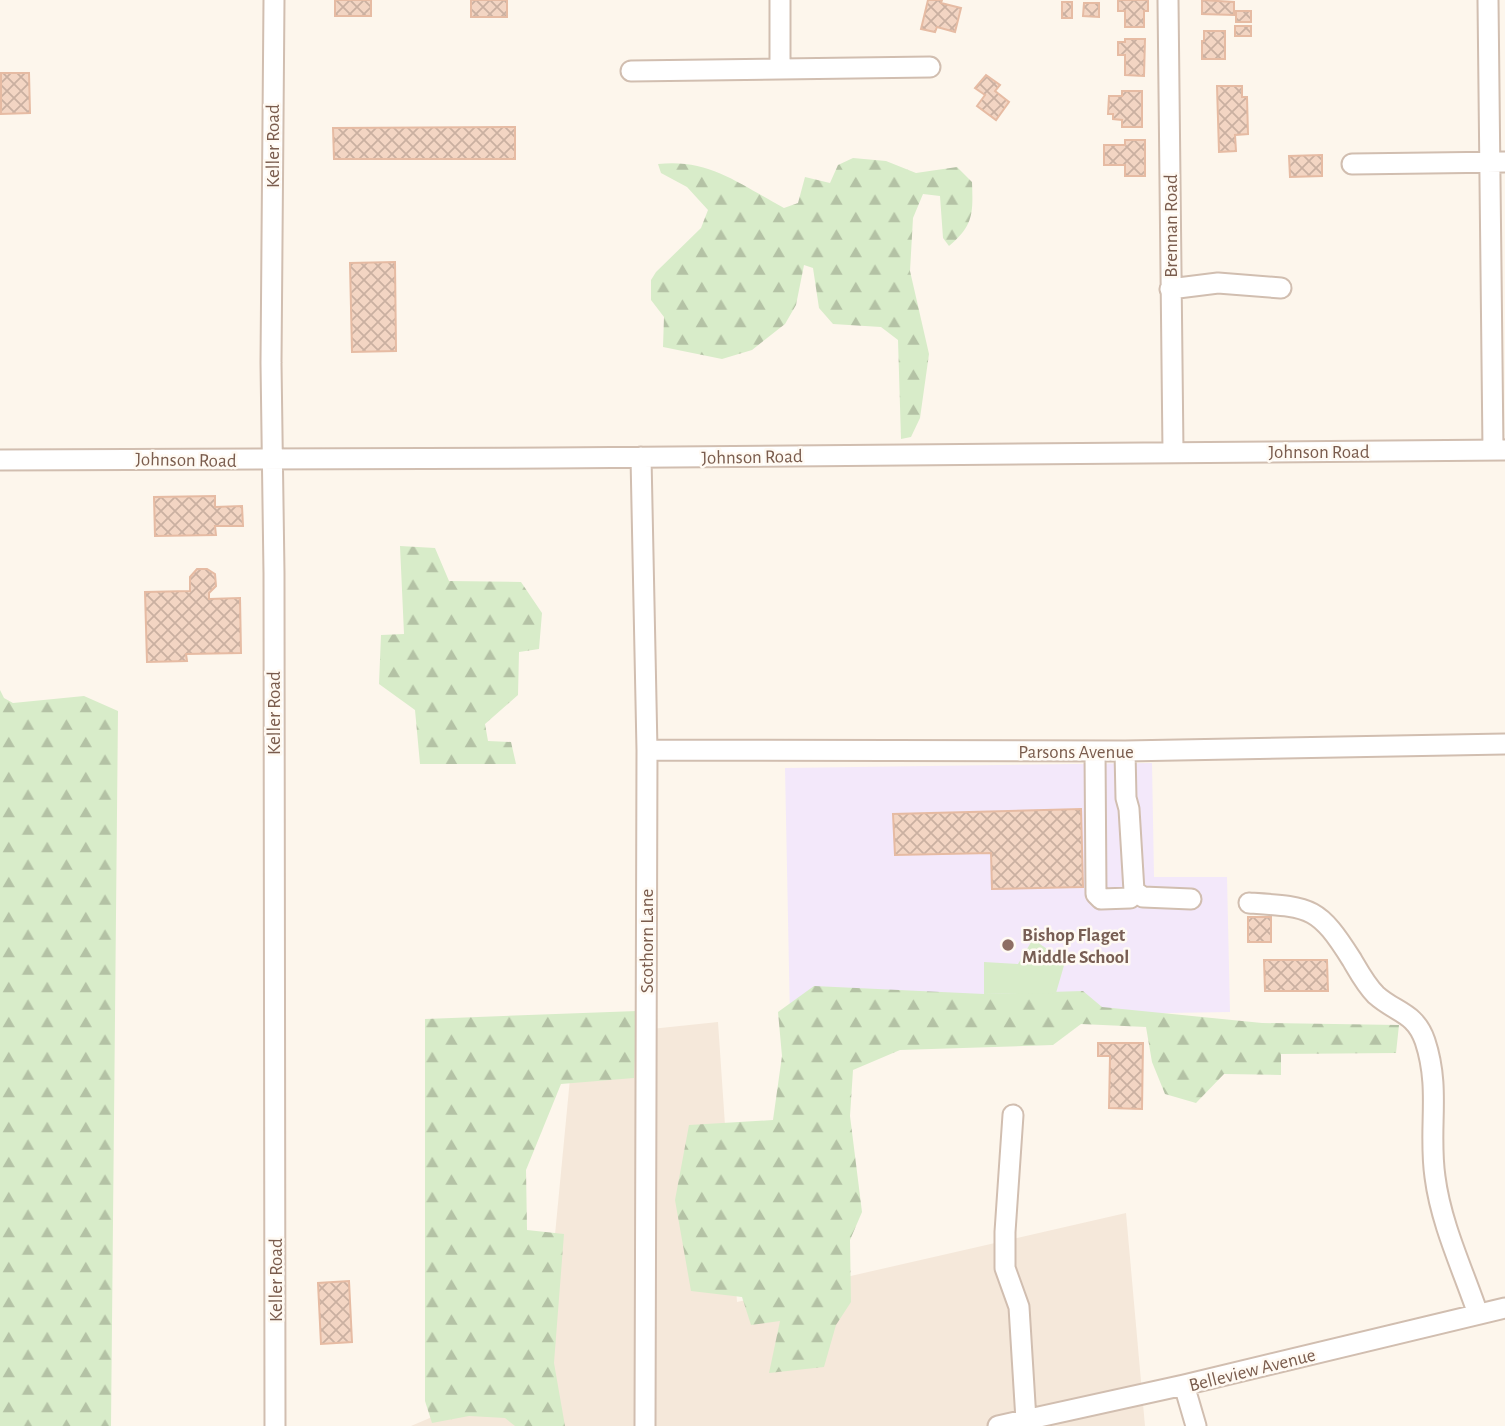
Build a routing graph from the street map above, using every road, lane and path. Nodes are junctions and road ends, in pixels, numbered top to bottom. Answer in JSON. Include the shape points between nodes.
{"nodes":[{"id":1,"x":274,"y":0,"type":"edge"},
{"id":2,"x":780,"y":0,"type":"edge"},
{"id":3,"x":1168,"y":0,"type":"edge"},
{"id":4,"x":1488,"y":0,"type":"edge"},
{"id":5,"x":930,"y":67,"type":"dead end"},
{"id":6,"x":780,"y":69,"type":"junction"},
{"id":7,"x":631,"y":71,"type":"dead end"},
{"id":8,"x":1497,"y":162,"type":"edge"},
{"id":9,"x":1352,"y":164,"type":"dead end"},
{"id":10,"x":1281,"y":288,"type":"dead end"},
{"id":11,"x":1170,"y":289,"type":"junction"},
{"id":12,"x":1499,"y":450,"type":"edge"},
{"id":13,"x":1173,"y":452,"type":"junction"},
{"id":14,"x":641,"y":457,"type":"junction"},
{"id":15,"x":0,"y":460,"type":"edge"},
{"id":16,"x":272,"y":460,"type":"junction"},
{"id":17,"x":1505,"y":744,"type":"edge"},
{"id":18,"x":647,"y":750,"type":"junction"},
{"id":19,"x":1095,"y":751,"type":"junction"},
{"id":20,"x":1125,"y":751,"type":"junction"},
{"id":21,"x":1134,"y":891,"type":"junction"},
{"id":22,"x":1191,"y":899,"type":"dead end"},
{"id":23,"x":1249,"y":903,"type":"dead end"},
{"id":24,"x":1013,"y":1115,"type":"dead end"},
{"id":25,"x":1505,"y":1308,"type":"edge"},
{"id":26,"x":1478,"y":1314,"type":"junction"},
{"id":27,"x":1184,"y":1385,"type":"junction"},
{"id":28,"x":1026,"y":1420,"type":"junction"},
{"id":29,"x":275,"y":1426,"type":"edge"},
{"id":30,"x":645,"y":1426,"type":"edge"},
{"id":31,"x":998,"y":1426,"type":"edge"},
{"id":32,"x":1196,"y":1426,"type":"edge"}],
"edges":[{"from":1,"to":16,"type":"street","name":"Keller Road"},
{"from":2,"to":6,"type":"street"},
{"from":3,"to":11,"type":"street","name":"Brennan Road"},
{"from":4,"to":8,"type":"street"},
{"from":5,"to":6,"type":"street"},
{"from":6,"to":7,"type":"street"},
{"from":8,"to":9,"type":"street"},
{"from":8,"to":12,"type":"street"},
{"from":10,"to":11,"type":"street","via":[[1218,283]]},
{"from":11,"to":13,"type":"street","name":"Brennan Road"},
{"from":12,"to":13,"type":"street","name":"Johnson Road"},
{"from":13,"to":14,"type":"street","name":"Johnson Road"},
{"from":14,"to":16,"type":"street","name":"Johnson Road"},
{"from":14,"to":18,"type":"street","name":"Scothorn Lane"},
{"from":15,"to":16,"type":"street","name":"Johnson Road"},
{"from":16,"to":29,"type":"street","name":"Keller Road"},
{"from":17,"to":20,"type":"street","name":"Parsons Avenue"},
{"from":18,"to":19,"type":"street","name":"Parsons Avenue"},
{"from":18,"to":30,"type":"street","name":"Scothorn Lane"},
{"from":19,"to":20,"type":"street","name":"Parsons Avenue"},
{"from":19,"to":21,"type":"street","via":[[1096,894],[1101,899],[1130,898]]},
{"from":20,"to":21,"type":"street"},
{"from":21,"to":22,"type":"street","via":[[1143,897]]},
{"from":23,"to":26,"type":"street","via":[[1296,906],[1320,917],[1377,996],[1418,1024],[1433,1069],[1435,1182]]},
{"from":24,"to":28,"type":"street","via":[[1005,1268],[1019,1307]]},
{"from":25,"to":26,"type":"street","name":"Belleview Avenue"},
{"from":26,"to":27,"type":"street","name":"Belleview Avenue"},
{"from":27,"to":28,"type":"street","name":"Belleview Avenue"},
{"from":27,"to":32,"type":"street"},
{"from":28,"to":31,"type":"street","name":"Belleview Avenue"}]}
